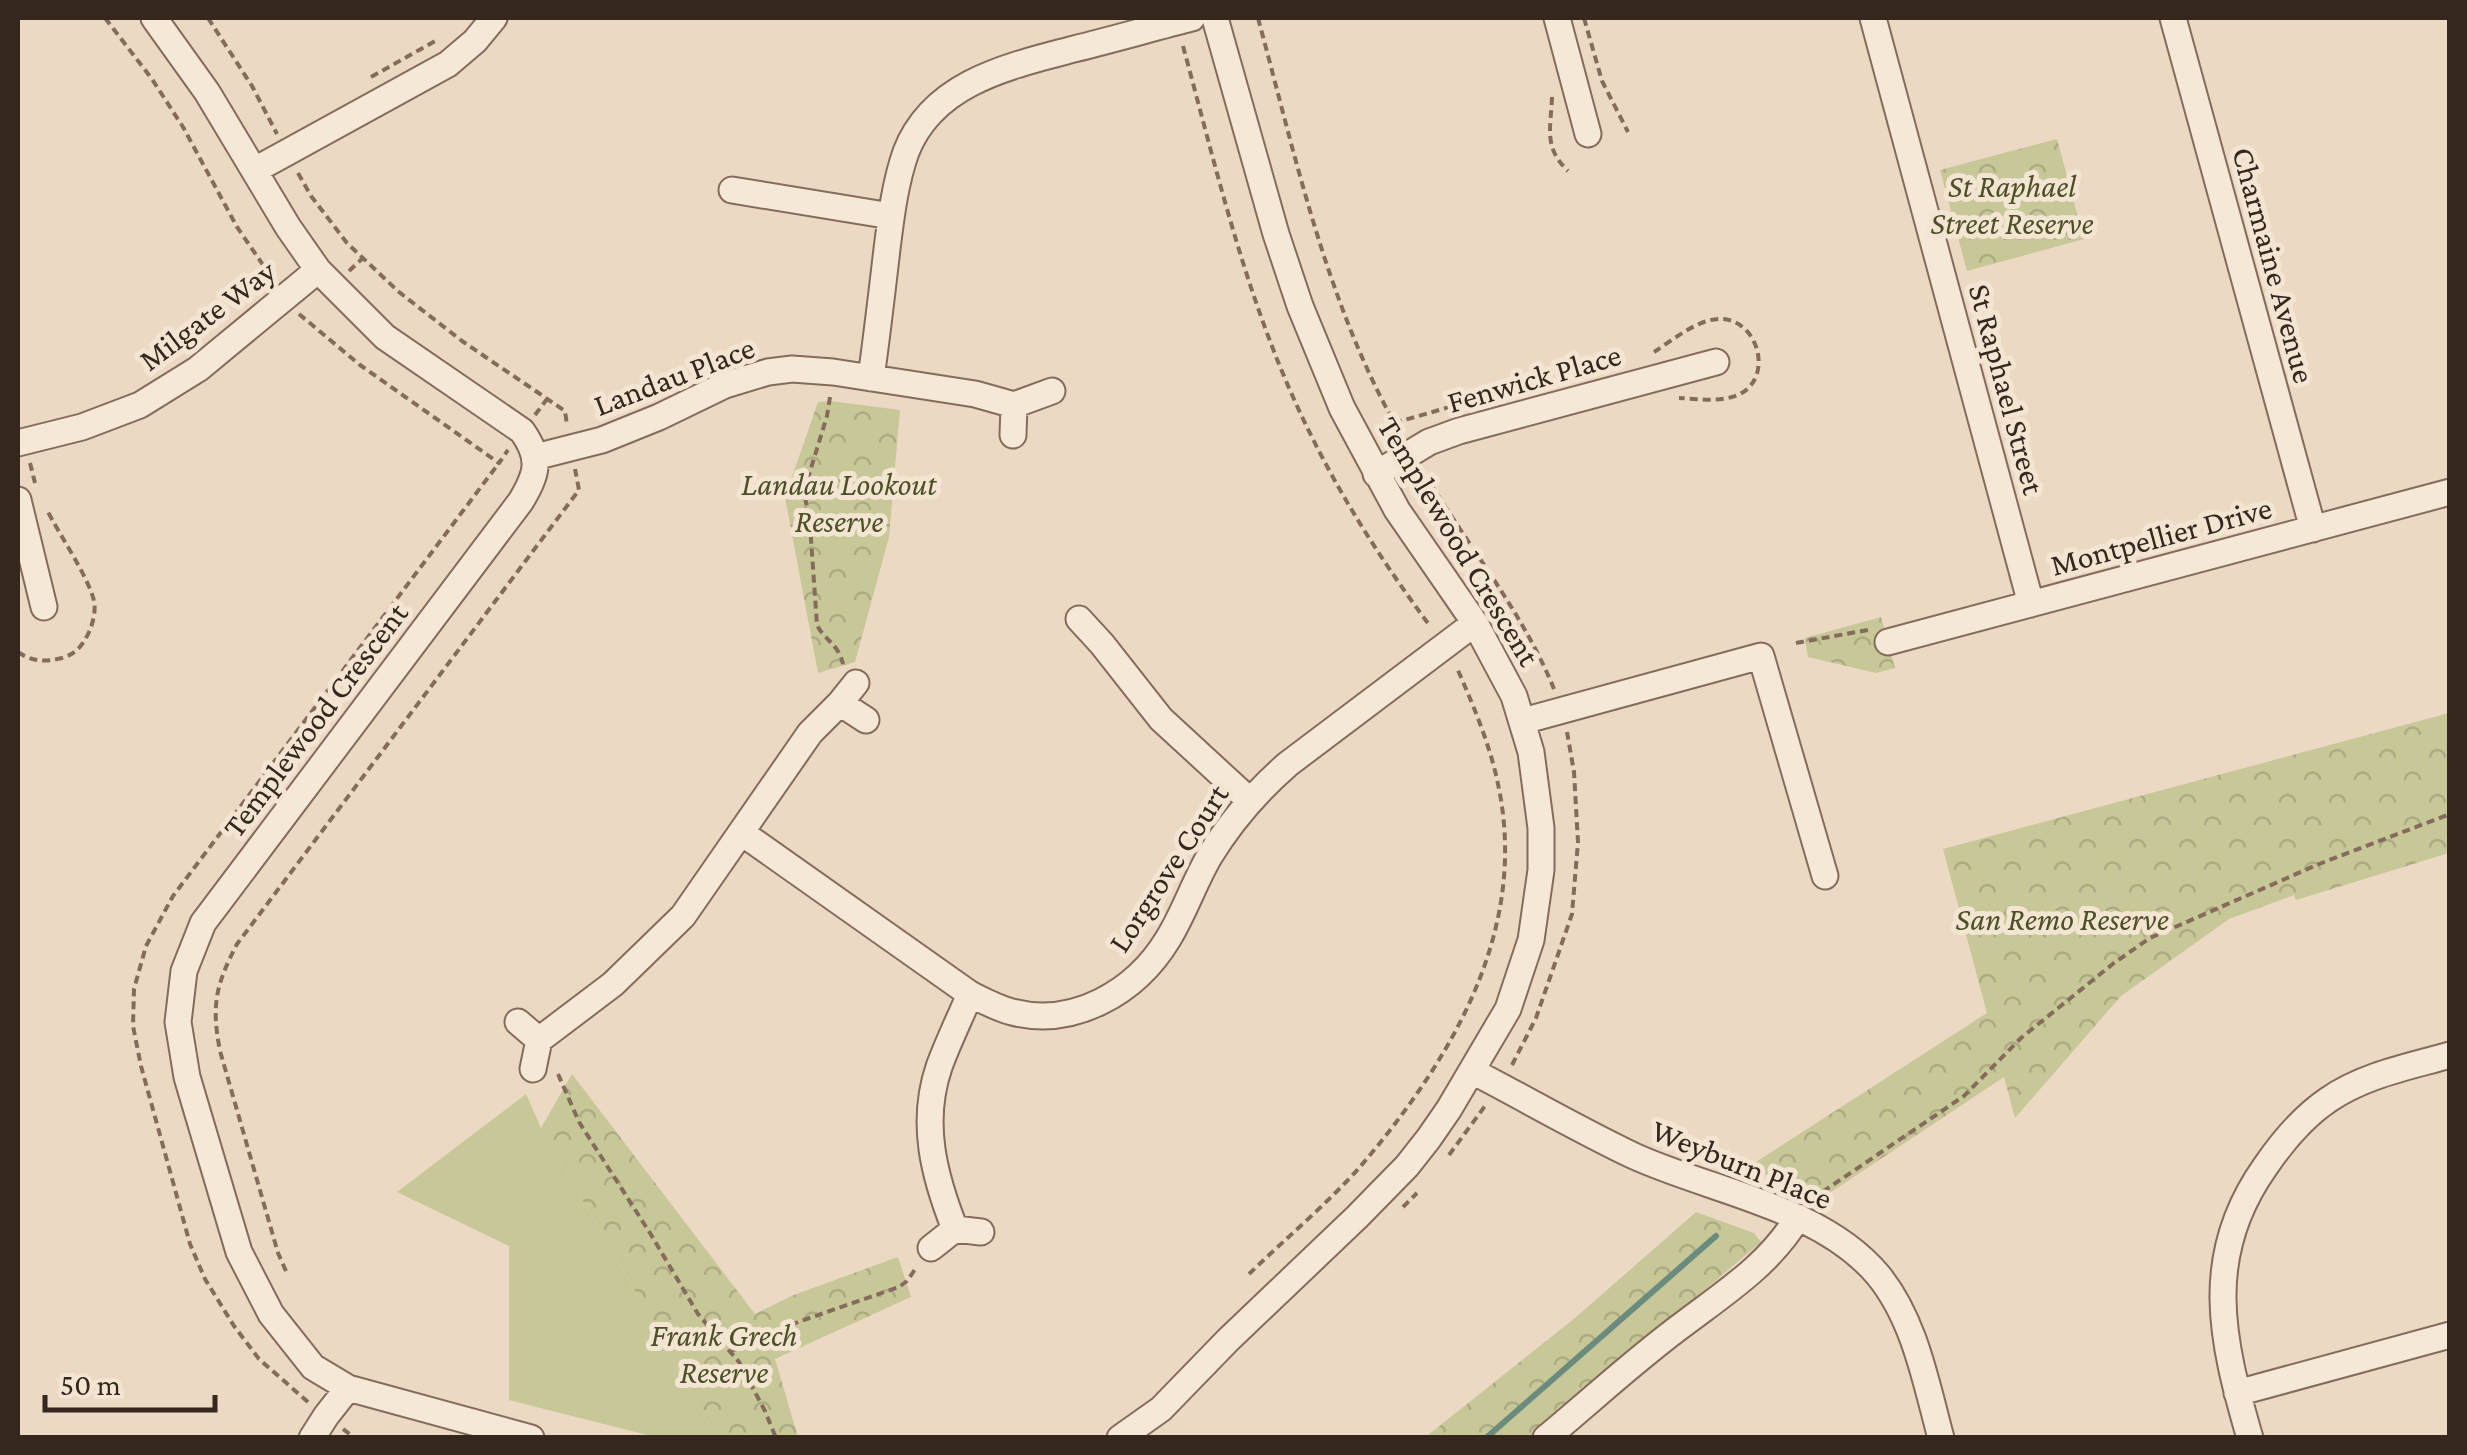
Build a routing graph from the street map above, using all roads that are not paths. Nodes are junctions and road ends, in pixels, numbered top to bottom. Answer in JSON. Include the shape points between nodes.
{"nodes":[{"id":1,"x":154,"y":18,"type":"edge"},
{"id":2,"x":494,"y":18,"type":"edge"},
{"id":3,"x":1215,"y":18,"type":"edge"},
{"id":4,"x":1557,"y":18,"type":"edge"},
{"id":5,"x":1873,"y":18,"type":"edge"},
{"id":6,"x":2173,"y":18,"type":"edge"},
{"id":7,"x":1184,"y":20,"type":"edge"},
{"id":8,"x":1588,"y":134,"type":"dead end"},
{"id":9,"x":255,"y":170,"type":"junction"},
{"id":10,"x":732,"y":190,"type":"dead end"},
{"id":11,"x":892,"y":216,"type":"junction"},
{"id":12,"x":311,"y":260,"type":"junction"},
{"id":13,"x":1716,"y":362,"type":"dead end"},
{"id":14,"x":871,"y":378,"type":"junction"},
{"id":15,"x":1052,"y":391,"type":"dead end"},
{"id":16,"x":1014,"y":404,"type":"junction"},
{"id":17,"x":1013,"y":435,"type":"dead end"},
{"id":18,"x":18,"y":443,"type":"edge"},
{"id":19,"x":535,"y":457,"type":"junction"},
{"id":20,"x":1376,"y":474,"type":"junction"},
{"id":21,"x":2450,"y":492,"type":"edge"},
{"id":22,"x":18,"y":500,"type":"edge"},
{"id":23,"x":2313,"y":529,"type":"junction"},
{"id":24,"x":2030,"y":604,"type":"junction"},
{"id":25,"x":44,"y":607,"type":"dead end"},
{"id":26,"x":1079,"y":619,"type":"dead end"},
{"id":27,"x":1475,"y":623,"type":"junction"},
{"id":28,"x":1879,"y":636,"type":"road end"},
{"id":29,"x":866,"y":720,"type":"dead end"},
{"id":30,"x":1523,"y":721,"type":"junction"},
{"id":31,"x":1250,"y":800,"type":"junction"},
{"id":32,"x":742,"y":833,"type":"junction"},
{"id":33,"x":1825,"y":876,"type":"dead end"},
{"id":34,"x":970,"y":994,"type":"junction"},
{"id":35,"x":518,"y":1022,"type":"dead end"},
{"id":36,"x":539,"y":1040,"type":"junction"},
{"id":37,"x":2450,"y":1055,"type":"edge"},
{"id":38,"x":533,"y":1069,"type":"dead end"},
{"id":39,"x":1472,"y":1071,"type":"junction"},
{"id":40,"x":1794,"y":1216,"type":"junction"},
{"id":41,"x":930,"y":1248,"type":"road end"},
{"id":42,"x":2450,"y":1335,"type":"edge"},
{"id":43,"x":348,"y":1388,"type":"junction"},
{"id":44,"x":2237,"y":1393,"type":"junction"},
{"id":45,"x":319,"y":1426,"type":"edge"},
{"id":46,"x":531,"y":1438,"type":"edge"},
{"id":47,"x":1120,"y":1438,"type":"edge"},
{"id":48,"x":1546,"y":1438,"type":"edge"},
{"id":49,"x":1941,"y":1438,"type":"edge"},
{"id":50,"x":2250,"y":1438,"type":"edge"}],
"edges":[{"from":1,"to":9,"type":"street"},
{"from":2,"to":9,"type":"street","via":[[448,64]]},
{"from":3,"to":20,"type":"street","name":"Templewood Crescent","via":[[1300,306]]},
{"from":4,"to":8,"type":"street"},
{"from":5,"to":24,"type":"street","name":"St Raphael Street"},
{"from":6,"to":23,"type":"street","name":"Charmaine Avenue"},
{"from":7,"to":11,"type":"street","via":[[994,72],[948,97],[906,153]]},
{"from":9,"to":12,"type":"street"},
{"from":10,"to":11,"type":"street"},
{"from":11,"to":14,"type":"street"},
{"from":12,"to":18,"type":"street","name":"Milgate Way","via":[[198,369],[140,405]]},
{"from":12,"to":19,"type":"street","via":[[386,337],[522,432]]},
{"from":13,"to":20,"type":"street","name":"Fenwick Place","via":[[1460,431]]},
{"from":14,"to":16,"type":"street","name":"Landau Place"},
{"from":14,"to":19,"type":"street","name":"Landau Place","via":[[792,369],[748,376],[630,430]]},
{"from":15,"to":16,"type":"street"},
{"from":16,"to":17,"type":"street"},
{"from":19,"to":43,"type":"street","name":"Templewood Crescent","via":[[534,479],[521,501],[203,923],[184,972],[178,1022],[188,1077],[239,1252],[271,1314],[313,1367]]},
{"from":20,"to":27,"type":"street","name":"Templewood Crescent"},
{"from":21,"to":23,"type":"street","name":"Montpellier Drive"},
{"from":22,"to":25,"type":"street"},
{"from":23,"to":24,"type":"street","name":"Montpellier Drive"},
{"from":24,"to":28,"type":"street","name":"Montpellier Drive"},
{"from":26,"to":31,"type":"street","via":[[1162,719]]},
{"from":27,"to":30,"type":"street","name":"Templewood Crescent"},
{"from":27,"to":31,"type":"street","name":"Lorgrove Court","via":[[1450,657],[1288,764]]},
{"from":29,"to":32,"type":"street","via":[[848,693],[810,732]]},
{"from":30,"to":33,"type":"street","via":[[1761,656]]},
{"from":30,"to":39,"type":"street","name":"Templewood Crescent","via":[[1542,870],[1531,940],[1508,1009]]},
{"from":31,"to":34,"type":"street","name":"Lorgrove Court","via":[[1209,858],[1167,941],[1112,996],[1077,1012],[1041,1016],[1009,1012]]},
{"from":32,"to":34,"type":"street","name":"Lorgrove Court"},
{"from":32,"to":36,"type":"street","via":[[660,940]]},
{"from":34,"to":41,"type":"street","via":[[938,1068],[930,1123],[936,1178],[968,1231]]},
{"from":35,"to":36,"type":"street"},
{"from":36,"to":38,"type":"street"},
{"from":37,"to":44,"type":"street","via":[[2376,1076],[2328,1100],[2284,1139],[2249,1190],[2228,1242],[2221,1296]]},
{"from":39,"to":40,"type":"street","name":"Weyburn Place","via":[[1634,1156]]},
{"from":39,"to":47,"type":"street","name":"Templewood Crescent","via":[[1385,1188],[1161,1408]]},
{"from":40,"to":48,"type":"street","via":[[1783,1241],[1733,1288]]},
{"from":40,"to":49,"type":"street","name":"Weyburn Place","via":[[1849,1248],[1887,1288],[1914,1344]]},
{"from":42,"to":44,"type":"street"},
{"from":43,"to":45,"type":"street"},
{"from":43,"to":46,"type":"street","name":"Templewood Crescent"},
{"from":44,"to":50,"type":"street"}]}
